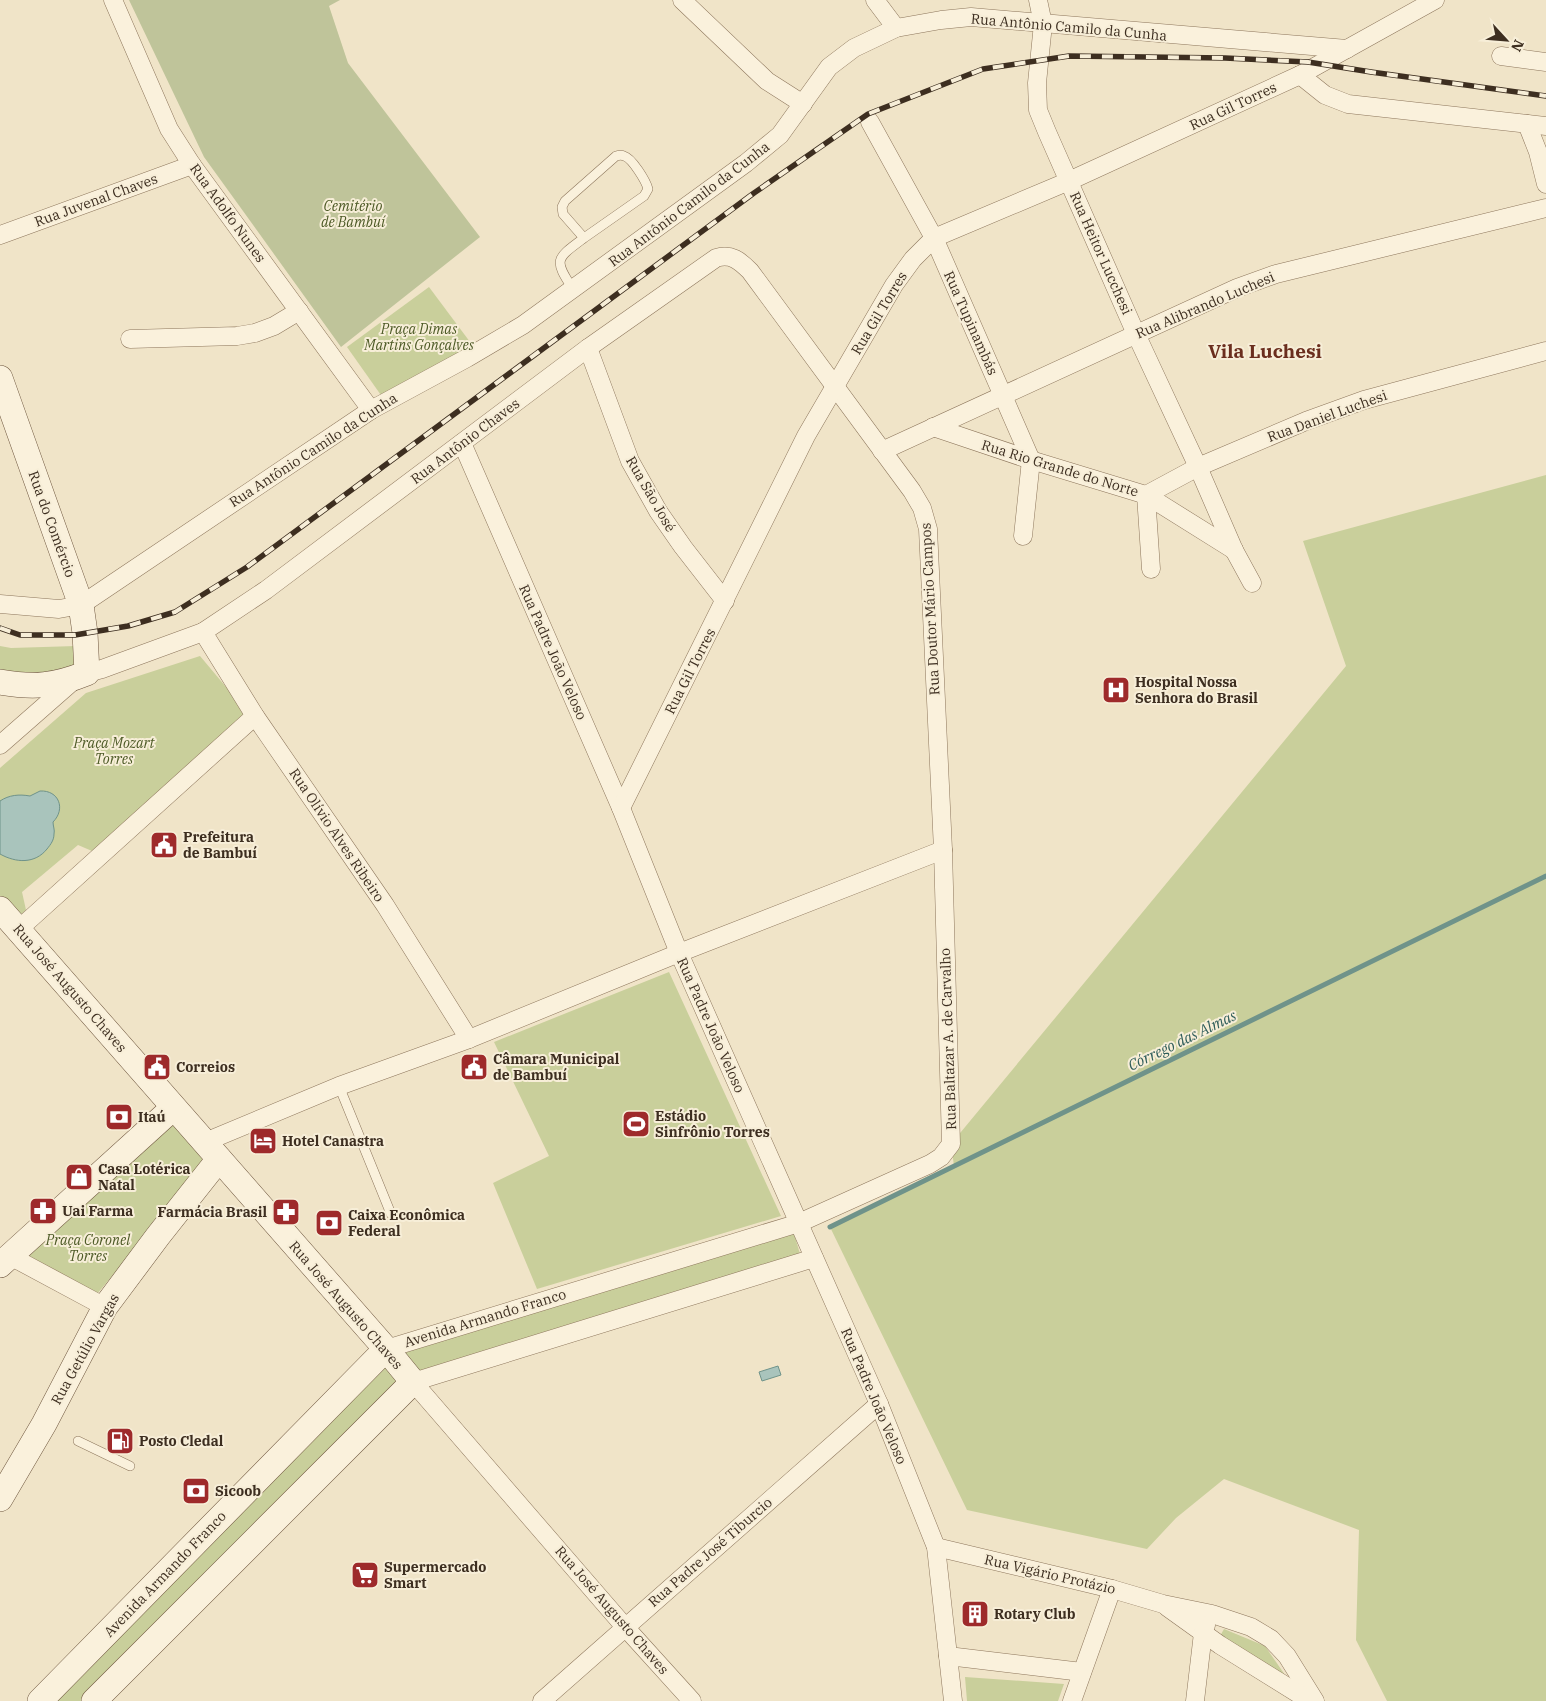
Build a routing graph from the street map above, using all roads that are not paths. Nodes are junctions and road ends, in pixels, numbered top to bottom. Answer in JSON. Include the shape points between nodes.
{"nodes":[{"id":1,"x":113,"y":0,"type":"edge"},
{"id":2,"x":682,"y":0,"type":"edge"},
{"id":3,"x":875,"y":0,"type":"edge"},
{"id":4,"x":1038,"y":0,"type":"edge"},
{"id":5,"x":1435,"y":0,"type":"edge"},
{"id":6,"x":1043,"y":24,"type":"junction"},
{"id":7,"x":896,"y":28,"type":"junction"},
{"id":8,"x":1347,"y":50,"type":"junction"},
{"id":9,"x":1501,"y":56,"type":"dead end"},
{"id":10,"x":1546,"y":62,"type":"edge"},
{"id":11,"x":1300,"y":75,"type":"junction"},
{"id":12,"x":803,"y":104,"type":"junction"},
{"id":13,"x":870,"y":122,"type":"dead end"},
{"id":14,"x":1526,"y":124,"type":"junction"},
{"id":15,"x":1546,"y":126,"type":"edge"},
{"id":16,"x":192,"y":165,"type":"junction"},
{"id":17,"x":1069,"y":181,"type":"junction"},
{"id":18,"x":1546,"y":184,"type":"edge"},
{"id":19,"x":1546,"y":208,"type":"edge"},
{"id":20,"x":0,"y":235,"type":"edge"},
{"id":21,"x":584,"y":238,"type":"junction"},
{"id":22,"x":934,"y":238,"type":"junction"},
{"id":23,"x":729,"y":256,"type":"joint"},
{"id":24,"x":573,"y":289,"type":"junction"},
{"id":25,"x":299,"y":311,"type":"junction"},
{"id":26,"x":1136,"y":334,"type":"junction"},
{"id":27,"x":130,"y":339,"type":"dead end"},
{"id":28,"x":588,"y":348,"type":"junction"},
{"id":29,"x":1546,"y":351,"type":"edge"},
{"id":30,"x":0,"y":378,"type":"edge"},
{"id":31,"x":836,"y":386,"type":"junction"},
{"id":32,"x":1002,"y":395,"type":"junction"},
{"id":33,"x":371,"y":410,"type":"junction"},
{"id":34,"x":933,"y":427,"type":"junction"},
{"id":35,"x":462,"y":443,"type":"junction"},
{"id":36,"x":882,"y":451,"type":"junction"},
{"id":37,"x":1031,"y":460,"type":"junction"},
{"id":38,"x":1198,"y":467,"type":"junction"},
{"id":39,"x":1146,"y":495,"type":"junction"},
{"id":40,"x":1023,"y":536,"type":"dead end"},
{"id":41,"x":1234,"y":550,"type":"junction"},
{"id":42,"x":1151,"y":569,"type":"dead end"},
{"id":43,"x":1252,"y":584,"type":"dead end"},
{"id":44,"x":724,"y":601,"type":"junction"},
{"id":45,"x":0,"y":604,"type":"edge"},
{"id":46,"x":81,"y":605,"type":"junction"},
{"id":47,"x":203,"y":632,"type":"junction"},
{"id":48,"x":82,"y":675,"type":"junction"},
{"id":49,"x":0,"y":682,"type":"edge"},
{"id":50,"x":255,"y":716,"type":"junction"},
{"id":51,"x":0,"y":745,"type":"edge"},
{"id":52,"x":621,"y":808,"type":"junction"},
{"id":53,"x":943,"y":850,"type":"junction"},
{"id":54,"x":0,"y":908,"type":"edge"},
{"id":55,"x":19,"y":929,"type":"junction"},
{"id":56,"x":679,"y":953,"type":"junction"},
{"id":57,"x":469,"y":1039,"type":"junction"},
{"id":58,"x":339,"y":1086,"type":"junction"},
{"id":59,"x":173,"y":1108,"type":"junction"},
{"id":60,"x":212,"y":1151,"type":"junction"},
{"id":61,"x":391,"y":1214,"type":"dead end"},
{"id":62,"x":799,"y":1223,"type":"junction"},
{"id":63,"x":814,"y":1258,"type":"junction"},
{"id":64,"x":5,"y":1260,"type":"edge"},
{"id":65,"x":105,"y":1307,"type":"junction"},
{"id":66,"x":386,"y":1349,"type":"junction"},
{"id":67,"x":413,"y":1382,"type":"junction"},
{"id":68,"x":879,"y":1404,"type":"junction"},
{"id":69,"x":78,"y":1441,"type":"dead end"},
{"id":70,"x":130,"y":1466,"type":"dead end"},
{"id":71,"x":0,"y":1499,"type":"edge"},
{"id":72,"x":936,"y":1547,"type":"junction"},
{"id":73,"x":1112,"y":1589,"type":"junction"},
{"id":74,"x":1163,"y":1604,"type":"junction"},
{"id":75,"x":1212,"y":1614,"type":"junction"},
{"id":76,"x":625,"y":1627,"type":"junction"},
{"id":77,"x":1203,"y":1633,"type":"junction"},
{"id":78,"x":948,"y":1656,"type":"junction"},
{"id":79,"x":1082,"y":1672,"type":"junction"},
{"id":80,"x":40,"y":1701,"type":"edge"},
{"id":81,"x":94,"y":1701,"type":"edge"},
{"id":82,"x":542,"y":1701,"type":"edge"},
{"id":83,"x":692,"y":1701,"type":"edge"},
{"id":84,"x":953,"y":1701,"type":"edge"},
{"id":85,"x":1072,"y":1701,"type":"edge"},
{"id":86,"x":1195,"y":1701,"type":"edge"},
{"id":87,"x":1310,"y":1701,"type":"edge"},
{"id":88,"x":1314,"y":1701,"type":"edge"}],
"edges":[{"from":1,"to":16,"type":"street","name":"Rua Adolfo Nunes","via":[[169,129]]},
{"from":2,"to":12,"type":"street","via":[[767,81]]},
{"from":3,"to":7,"type":"street"},
{"from":4,"to":6,"type":"street","name":"Rua Heitor Lucchesi"},
{"from":5,"to":8,"type":"street","name":"Rua Gil Torres"},
{"from":6,"to":7,"type":"street","name":"Rua Antônio Camilo da Cunha","via":[[971,17]]},
{"from":6,"to":8,"type":"street","name":"Rua Antônio Camilo da Cunha"},
{"from":6,"to":17,"type":"street","name":"Rua Heitor Lucchesi","via":[[1037,83],[1038,110]]},
{"from":7,"to":12,"type":"street","name":"Rua Antônio Camilo da Cunha","via":[[854,48],[829,67]]},
{"from":8,"to":11,"type":"street","name":"Rua Gil Torres"},
{"from":9,"to":10,"type":"street"},
{"from":11,"to":14,"type":"street","via":[[1326,95],[1348,104]]},
{"from":11,"to":17,"type":"street","name":"Rua Gil Torres"},
{"from":12,"to":24,"type":"street","name":"Rua Antônio Camilo da Cunha","via":[[780,135],[746,163]]},
{"from":13,"to":22,"type":"street","name":"Rua Tupinambás"},
{"from":14,"to":15,"type":"street"},
{"from":14,"to":18,"type":"street","via":[[1538,152]]},
{"from":16,"to":20,"type":"street","name":"Rua Juvenal Chaves"},
{"from":16,"to":25,"type":"street","name":"Rua Adolfo Nunes"},
{"from":17,"to":22,"type":"street","name":"Rua Gil Torres"},
{"from":17,"to":26,"type":"street","name":"Rua Heitor Lucchesi"},
{"from":19,"to":26,"type":"street","name":"Rua Alibrando Luchesi","via":[[1276,274],[1236,288]]},
{"from":21,"to":21,"type":"lane","via":[[563,214],[565,201],[616,156],[629,158],[648,189],[644,196]]},
{"from":21,"to":24,"type":"lane","via":[[563,254],[560,261],[560,267]]},
{"from":22,"to":31,"type":"street","name":"Rua Gil Torres","via":[[894,285]]},
{"from":22,"to":32,"type":"street","name":"Rua Tupinambás"},
{"from":23,"to":28,"type":"street","name":"Rua Antônio Chaves","via":[[716,258]]},
{"from":23,"to":31,"type":"street","name":"Rua Doutor Mário Campos","via":[[750,272]]},
{"from":24,"to":33,"type":"street","name":"Rua Antônio Camilo da Cunha","via":[[523,325]]},
{"from":25,"to":27,"type":"street","via":[[274,326],[237,336]]},
{"from":25,"to":33,"type":"street","name":"Rua Adolfo Nunes"},
{"from":26,"to":32,"type":"street","name":"Rua Alibrando Luchesi"},
{"from":26,"to":38,"type":"street","name":"Rua Heitor Lucchesi"},
{"from":28,"to":35,"type":"street","name":"Rua Antônio Chaves"},
{"from":28,"to":44,"type":"street","name":"Rua São José","via":[[630,461],[658,511]]},
{"from":29,"to":38,"type":"street","name":"Rua Daniel Luchesi","via":[[1364,400]]},
{"from":30,"to":46,"type":"street","name":"Rua do Comércio"},
{"from":31,"to":36,"type":"street","name":"Rua Doutor Mário Campos"},
{"from":31,"to":44,"type":"street","name":"Rua Gil Torres","via":[[806,436]]},
{"from":32,"to":34,"type":"street","name":"Rua Alibrando Luchesi"},
{"from":32,"to":37,"type":"street","name":"Rua Tupinambás"},
{"from":33,"to":46,"type":"street","name":"Rua Antônio Camilo da Cunha"},
{"from":34,"to":36,"type":"street","name":"Rua Alibrando Luchesi"},
{"from":34,"to":37,"type":"street","name":"Rua Rio Grande do Norte"},
{"from":35,"to":47,"type":"street","name":"Rua Antônio Chaves","via":[[266,590]]},
{"from":35,"to":52,"type":"street","name":"Rua Padre João Veloso"},
{"from":36,"to":53,"type":"street","name":"Rua Doutor Mário Campos","via":[[912,490],[928,529]]},
{"from":37,"to":39,"type":"street","name":"Rua Rio Grande do Norte"},
{"from":37,"to":40,"type":"street"},
{"from":38,"to":39,"type":"street","name":"Rua Daniel Luchesi"},
{"from":38,"to":41,"type":"street","name":"Rua Heitor Lucchesi"},
{"from":39,"to":41,"type":"street","name":"Rua Rio Grande do Norte"},
{"from":39,"to":42,"type":"street"},
{"from":41,"to":43,"type":"street","name":"Rua Heitor Lucchesi"},
{"from":44,"to":52,"type":"street","name":"Rua Gil Torres"},
{"from":45,"to":46,"type":"street","via":[[59,609]]},
{"from":46,"to":48,"type":"street","name":"Rua do Comércio","via":[[85,633]]},
{"from":47,"to":48,"type":"street"},
{"from":47,"to":50,"type":"street","name":"Rua Olívio Alves Ribeiro"},
{"from":48,"to":49,"type":"street","via":[[48,685]]},
{"from":48,"to":51,"type":"street"},
{"from":50,"to":55,"type":"street"},
{"from":50,"to":57,"type":"street","name":"Rua Olívio Alves Ribeiro","via":[[385,905]]},
{"from":52,"to":56,"type":"street","name":"Rua Padre João Veloso"},
{"from":53,"to":56,"type":"street"},
{"from":53,"to":62,"type":"street","name":"Rua Baltazar A. de Carvalho","via":[[951,1144],[941,1157],[930,1164]]},
{"from":54,"to":55,"type":"street","name":"Rua José Augusto Chaves"},
{"from":55,"to":59,"type":"street","name":"Rua José Augusto Chaves"},
{"from":56,"to":57,"type":"street"},
{"from":56,"to":62,"type":"street","name":"Rua Padre João Veloso"},
{"from":57,"to":58,"type":"street"},
{"from":58,"to":60,"type":"street"},
{"from":58,"to":61,"type":"lane"},
{"from":59,"to":60,"type":"street","name":"Rua José Augusto Chaves"},
{"from":59,"to":64,"type":"street"},
{"from":60,"to":65,"type":"street","name":"Rua Getúlio Vargas","via":[[158,1236]]},
{"from":60,"to":66,"type":"street","name":"Rua José Augusto Chaves"},
{"from":62,"to":63,"type":"street","name":"Rua Padre João Veloso"},
{"from":62,"to":66,"type":"street","name":"Avenida Armando Franco"},
{"from":63,"to":67,"type":"street"},
{"from":63,"to":68,"type":"street","name":"Rua Padre João Veloso"},
{"from":64,"to":65,"type":"street"},
{"from":65,"to":71,"type":"street","name":"Rua Getúlio Vargas","via":[[49,1427]]},
{"from":66,"to":67,"type":"street","name":"Rua José Augusto Chaves"},
{"from":66,"to":80,"type":"street","name":"Avenida Armando Franco"},
{"from":67,"to":76,"type":"street","name":"Rua José Augusto Chaves"},
{"from":67,"to":81,"type":"street"},
{"from":68,"to":72,"type":"street","name":"Rua Padre João Veloso"},
{"from":68,"to":76,"type":"street","name":"Rua Padre José Tiburcio"},
{"from":69,"to":70,"type":"lane"},
{"from":72,"to":73,"type":"street","name":"Rua Vigário Protázio"},
{"from":72,"to":78,"type":"street","name":"Rua Padre João Veloso"},
{"from":73,"to":74,"type":"street","name":"Rua Vigário Protázio"},
{"from":73,"to":79,"type":"street"},
{"from":74,"to":75,"type":"street","name":"Rua Vigário Protázio"},
{"from":74,"to":77,"type":"street","name":"Rua Vigário Protázio"},
{"from":75,"to":77,"type":"street"},
{"from":75,"to":88,"type":"street","name":"Rua Vigário Protázio","via":[[1251,1627],[1271,1639],[1288,1656]]},
{"from":76,"to":82,"type":"street","name":"Rua Padre José Tiburcio"},
{"from":76,"to":83,"type":"street","name":"Rua José Augusto Chaves"},
{"from":77,"to":86,"type":"street"},
{"from":77,"to":87,"type":"street","name":"Rua Vigário Protázio"},
{"from":78,"to":79,"type":"street"},
{"from":78,"to":84,"type":"street","name":"Rua Padre João Veloso"},
{"from":79,"to":85,"type":"street"}]}
